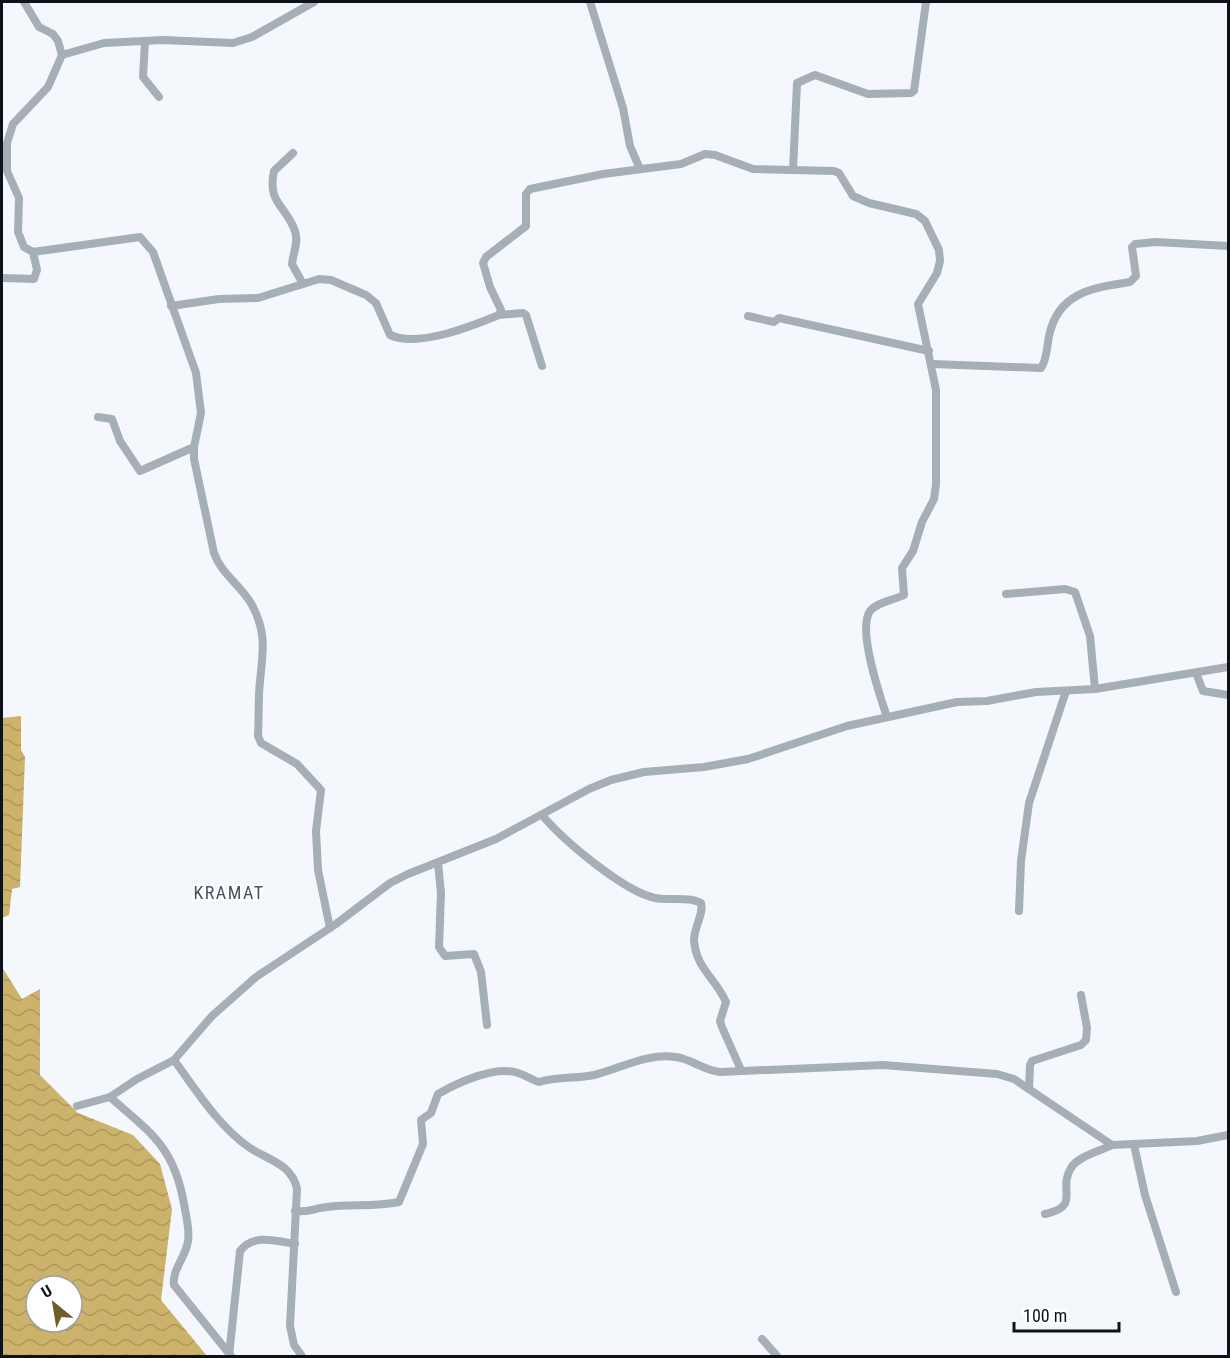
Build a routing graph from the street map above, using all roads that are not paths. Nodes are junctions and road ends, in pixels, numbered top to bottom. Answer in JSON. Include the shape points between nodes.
{"nodes":[{"id":1,"x":24,"y":2,"type":"edge"},
{"id":2,"x":314,"y":2,"type":"edge"},
{"id":3,"x":590,"y":2,"type":"edge"},
{"id":4,"x":926,"y":2,"type":"edge"},
{"id":5,"x":145,"y":42,"type":"junction"},
{"id":6,"x":62,"y":55,"type":"junction"},
{"id":7,"x":159,"y":97,"type":"dead end"},
{"id":8,"x":293,"y":153,"type":"dead end"},
{"id":9,"x":640,"y":169,"type":"junction"},
{"id":10,"x":794,"y":170,"type":"junction"},
{"id":11,"x":1228,"y":246,"type":"edge"},
{"id":12,"x":33,"y":252,"type":"junction"},
{"id":13,"x":2,"y":278,"type":"edge"},
{"id":14,"x":303,"y":284,"type":"junction"},
{"id":15,"x":171,"y":306,"type":"junction"},
{"id":16,"x":499,"y":315,"type":"junction"},
{"id":17,"x":748,"y":316,"type":"dead end"},
{"id":18,"x":929,"y":351,"type":"junction"},
{"id":19,"x":932,"y":364,"type":"junction"},
{"id":20,"x":542,"y":366,"type":"dead end"},
{"id":21,"x":98,"y":417,"type":"dead end"},
{"id":22,"x":194,"y":447,"type":"junction"},
{"id":23,"x":1006,"y":594,"type":"dead end"},
{"id":24,"x":1228,"y":667,"type":"edge"},
{"id":25,"x":1196,"y":673,"type":"junction"},
{"id":26,"x":1095,"y":689,"type":"junction"},
{"id":27,"x":1066,"y":691,"type":"junction"},
{"id":28,"x":1228,"y":695,"type":"edge"},
{"id":29,"x":887,"y":717,"type":"junction"},
{"id":30,"x":542,"y":815,"type":"junction"},
{"id":31,"x":438,"y":863,"type":"junction"},
{"id":32,"x":1019,"y":911,"type":"dead end"},
{"id":33,"x":330,"y":928,"type":"junction"},
{"id":34,"x":1081,"y":995,"type":"dead end"},
{"id":35,"x":487,"y":1025,"type":"dead end"},
{"id":36,"x":174,"y":1060,"type":"junction"},
{"id":37,"x":741,"y":1070,"type":"junction"},
{"id":38,"x":1029,"y":1089,"type":"junction"},
{"id":39,"x":110,"y":1097,"type":"junction"},
{"id":40,"x":77,"y":1106,"type":"dead end"},
{"id":41,"x":1228,"y":1135,"type":"edge"},
{"id":42,"x":1112,"y":1145,"type":"junction"},
{"id":43,"x":1134,"y":1145,"type":"junction"},
{"id":44,"x":295,"y":1211,"type":"junction"},
{"id":45,"x":1045,"y":1214,"type":"dead end"},
{"id":46,"x":295,"y":1244,"type":"junction"},
{"id":47,"x":1176,"y":1292,"type":"dead end"},
{"id":48,"x":762,"y":1339,"type":"dead end"},
{"id":49,"x":230,"y":1356,"type":"edge"},
{"id":50,"x":302,"y":1356,"type":"edge"},
{"id":51,"x":777,"y":1356,"type":"edge"}],
"edges":[{"from":1,"to":6,"type":"street","via":[[39,27],[53,34]]},
{"from":2,"to":5,"type":"street","via":[[252,37],[233,43]]},
{"from":3,"to":9,"type":"street"},
{"from":4,"to":10,"type":"street","via":[[911,93],[868,94],[815,75],[797,82]]},
{"from":5,"to":6,"type":"street","via":[[104,44]]},
{"from":5,"to":7,"type":"street","via":[[143,77]]},
{"from":6,"to":12,"type":"street","via":[[48,87],[13,124],[7,143],[7,171],[19,198],[18,232],[24,247]]},
{"from":8,"to":14,"type":"street","via":[[274,171],[272,192],[295,230],[297,242],[292,264]]},
{"from":9,"to":10,"type":"street","via":[[681,164],[705,154],[753,169]]},
{"from":9,"to":16,"type":"street","via":[[530,189],[526,194],[526,226],[483,263],[501,310]]},
{"from":10,"to":18,"type":"street","via":[[834,171],[853,196],[916,214],[925,221],[940,261],[918,304]]},
{"from":11,"to":19,"type":"street","via":[[1135,244],[1132,248],[1136,276],[1130,282],[1077,295],[1061,307],[1054,317],[1041,368]]},
{"from":12,"to":13,"type":"street","via":[[36,278]]},
{"from":12,"to":15,"type":"street","via":[[140,237],[153,252]]},
{"from":14,"to":15,"type":"street","via":[[258,298]]},
{"from":14,"to":16,"type":"street","via":[[331,280],[366,295],[382,313],[390,335],[399,339],[469,328]]},
{"from":15,"to":22,"type":"street","via":[[196,373],[201,413]]},
{"from":16,"to":20,"type":"street","via":[[526,315]]},
{"from":17,"to":18,"type":"street","via":[[774,322],[779,318]]},
{"from":18,"to":19,"type":"street"},
{"from":19,"to":29,"type":"street","via":[[936,390],[934,499],[902,568],[904,595],[871,610],[867,624],[867,650]]},
{"from":21,"to":22,"type":"street","via":[[113,420],[120,441],[140,471]]},
{"from":22,"to":33,"type":"street","via":[[216,560],[251,604],[264,638],[258,736],[261,743],[297,764],[321,790],[317,850]]},
{"from":23,"to":26,"type":"street","via":[[1065,589],[1075,592],[1090,636]]},
{"from":24,"to":25,"type":"street"},
{"from":25,"to":26,"type":"street"},
{"from":25,"to":28,"type":"street","via":[[1203,691]]},
{"from":26,"to":27,"type":"street"},
{"from":27,"to":29,"type":"street","via":[[987,702],[957,702]]},
{"from":27,"to":32,"type":"street","via":[[1029,803]]},
{"from":29,"to":30,"type":"street","via":[[748,759],[611,780]]},
{"from":30,"to":31,"type":"street"},
{"from":30,"to":37,"type":"street","via":[[567,842],[631,886],[654,898],[701,903],[703,908],[694,927],[695,948],[701,969],[726,1002],[720,1021]]},
{"from":31,"to":33,"type":"street","via":[[390,884]]},
{"from":31,"to":35,"type":"street","via":[[440,947],[445,956],[474,954],[481,972]]},
{"from":33,"to":36,"type":"street","via":[[250,981]]},
{"from":34,"to":38,"type":"street","via":[[1086,1040],[1032,1061]]},
{"from":36,"to":39,"type":"street"},
{"from":36,"to":44,"type":"street","via":[[228,1128],[249,1148],[281,1164],[293,1178],[297,1189]]},
{"from":37,"to":38,"type":"street","via":[[883,1065],[997,1074]]},
{"from":37,"to":44,"type":"street","via":[[703,1070],[679,1057],[666,1056],[630,1061],[593,1075],[557,1076],[539,1082],[518,1072],[475,1076],[438,1094],[431,1113],[421,1120],[423,1144],[399,1202]]},
{"from":38,"to":42,"type":"street"},
{"from":39,"to":40,"type":"street"},
{"from":39,"to":49,"type":"street","via":[[160,1143],[173,1161],[182,1192],[188,1240],[174,1273],[174,1285]]},
{"from":41,"to":43,"type":"street"},
{"from":42,"to":43,"type":"street"},
{"from":42,"to":45,"type":"street","via":[[1071,1167],[1066,1204],[1059,1211]]},
{"from":43,"to":47,"type":"street","via":[[1145,1195]]},
{"from":44,"to":46,"type":"street"},
{"from":46,"to":49,"type":"street","via":[[261,1239],[246,1244],[240,1251]]},
{"from":46,"to":50,"type":"street","via":[[290,1326],[294,1345]]},
{"from":48,"to":51,"type":"street"}]}
